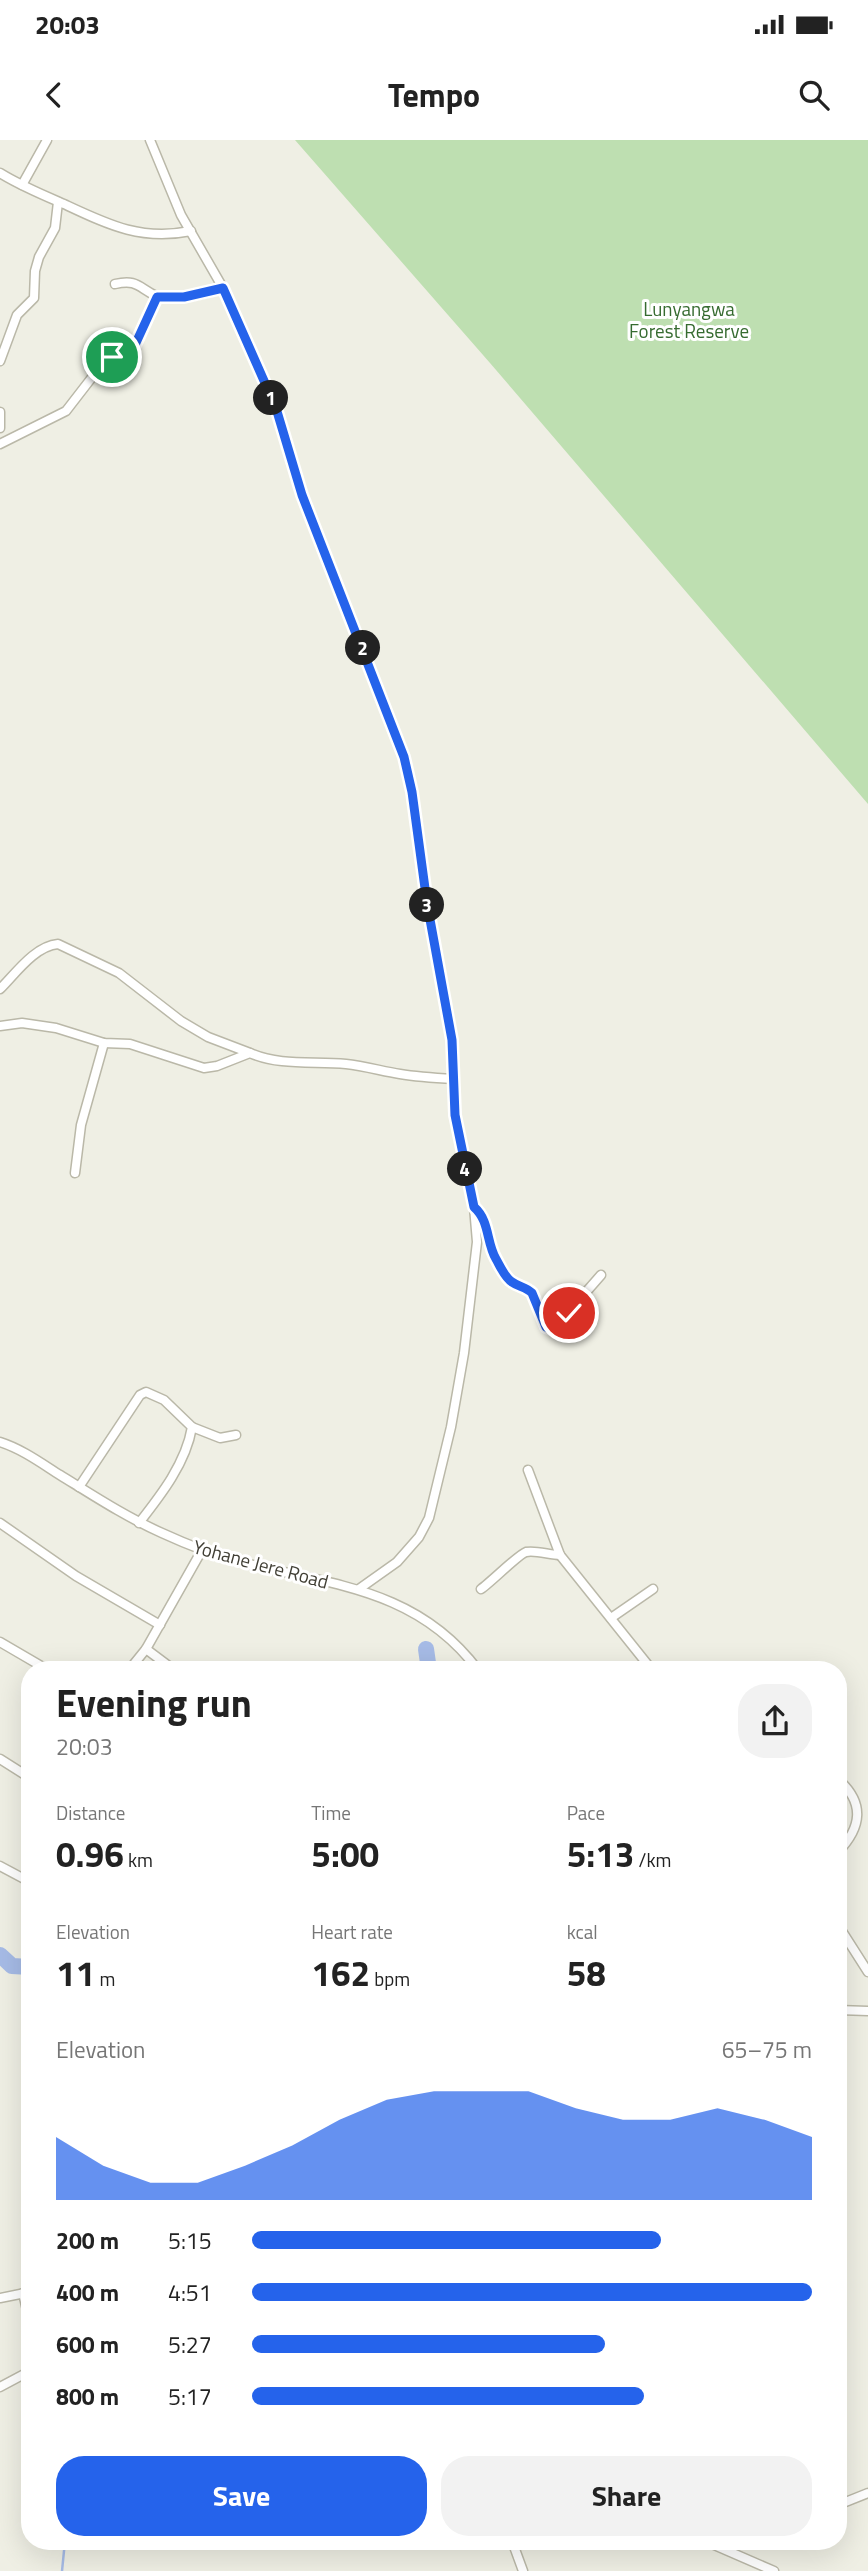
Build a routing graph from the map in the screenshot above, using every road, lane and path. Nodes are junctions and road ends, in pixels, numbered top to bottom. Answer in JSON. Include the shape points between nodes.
{"nodes":[{"id":1,"x":47,"y":140,"type":"edge"},
{"id":2,"x":150,"y":140,"type":"edge"},
{"id":3,"x":0,"y":173,"type":"edge"},
{"id":4,"x":22,"y":185,"type":"junction"},
{"id":5,"x":58,"y":202,"type":"junction"},
{"id":6,"x":191,"y":231,"type":"junction"},
{"id":7,"x":115,"y":284,"type":"dead end"},
{"id":8,"x":223,"y":288,"type":"junction"},
{"id":9,"x":157,"y":297,"type":"junction"},
{"id":10,"x":0,"y":361,"type":"edge"},
{"id":11,"x":0,"y":412,"type":"edge"},
{"id":12,"x":0,"y":428,"type":"edge"},
{"id":13,"x":0,"y":444,"type":"edge"},
{"id":14,"x":0,"y":989,"type":"edge"},
{"id":15,"x":0,"y":1026,"type":"edge"},
{"id":16,"x":104,"y":1043,"type":"junction"},
{"id":17,"x":250,"y":1053,"type":"junction"},
{"id":18,"x":454,"y":1079,"type":"junction"},
{"id":19,"x":75,"y":1173,"type":"dead end"},
{"id":20,"x":474,"y":1207,"type":"junction"},
{"id":21,"x":601,"y":1275,"type":"dead end"},
{"id":22,"x":192,"y":1427,"type":"junction"},
{"id":23,"x":236,"y":1435,"type":"dead end"},
{"id":24,"x":0,"y":1442,"type":"edge"},
{"id":25,"x":528,"y":1470,"type":"dead end"},
{"id":26,"x":79,"y":1487,"type":"junction"},
{"id":27,"x":0,"y":1523,"type":"edge"},
{"id":28,"x":139,"y":1523,"type":"junction"},
{"id":29,"x":202,"y":1550,"type":"junction"},
{"id":30,"x":560,"y":1555,"type":"junction"},
{"id":31,"x":359,"y":1589,"type":"junction"},
{"id":32,"x":653,"y":1589,"type":"dead end"},
{"id":33,"x":481,"y":1590,"type":"dead end"},
{"id":34,"x":611,"y":1618,"type":"junction"},
{"id":35,"x":160,"y":1625,"type":"junction"},
{"id":36,"x":0,"y":1642,"type":"edge"},
{"id":37,"x":146,"y":1649,"type":"junction"},
{"id":38,"x":33,"y":1661,"type":"edge"},
{"id":39,"x":136,"y":1661,"type":"edge"},
{"id":40,"x":162,"y":1661,"type":"edge"},
{"id":41,"x":472,"y":1661,"type":"edge"},
{"id":42,"x":645,"y":1661,"type":"edge"},
{"id":43,"x":0,"y":1759,"type":"edge"},
{"id":44,"x":21,"y":1772,"type":"edge"},
{"id":45,"x":847,"y":1790,"type":"edge"},
{"id":46,"x":847,"y":1841,"type":"edge"},
{"id":47,"x":0,"y":1866,"type":"edge"},
{"id":48,"x":21,"y":1877,"type":"edge"},
{"id":49,"x":847,"y":1939,"type":"edge"},
{"id":50,"x":868,"y":1972,"type":"edge"},
{"id":51,"x":847,"y":2010,"type":"edge"},
{"id":52,"x":868,"y":2011,"type":"edge"},
{"id":53,"x":21,"y":2294,"type":"edge"},
{"id":54,"x":0,"y":2298,"type":"edge"},
{"id":55,"x":21,"y":2376,"type":"edge"},
{"id":56,"x":0,"y":2387,"type":"edge"},
{"id":57,"x":868,"y":2493,"type":"edge"},
{"id":58,"x":847,"y":2501,"type":"edge"},
{"id":59,"x":515,"y":2550,"type":"edge"},
{"id":60,"x":726,"y":2550,"type":"edge"},
{"id":61,"x":523,"y":2571,"type":"edge"},
{"id":62,"x":774,"y":2571,"type":"edge"}],
"edges":[{"from":1,"to":4,"type":"street"},
{"from":2,"to":6,"type":"street"},
{"from":3,"to":4,"type":"street"},
{"from":4,"to":5,"type":"street"},
{"from":5,"to":6,"type":"street","via":[[107,225],[141,233]]},
{"from":5,"to":10,"type":"street","via":[[55,228],[35,271],[34,298],[17,315]]},
{"from":6,"to":8,"type":"street"},
{"from":7,"to":9,"type":"street","via":[[132,282]]},
{"from":8,"to":9,"type":"street","via":[[184,297]]},
{"from":8,"to":18,"type":"street","via":[[276,408],[302,495],[404,757],[452,1040]]},
{"from":9,"to":13,"type":"street","via":[[135,345],[100,367],[66,411]]},
{"from":11,"to":12,"type":"street"},
{"from":14,"to":17,"type":"street","via":[[40,950],[58,944],[119,973],[208,1037]]},
{"from":15,"to":16,"type":"street","via":[[22,1023],[56,1028]]},
{"from":16,"to":17,"type":"street","via":[[130,1044],[204,1068]]},
{"from":16,"to":19,"type":"street","via":[[81,1125]]},
{"from":17,"to":18,"type":"street","via":[[284,1063],[349,1064]]},
{"from":18,"to":20,"type":"street","via":[[455,1115]]},
{"from":20,"to":21,"type":"street","via":[[485,1223],[494,1256],[510,1281],[532,1293],[546,1327],[558,1324]]},
{"from":20,"to":31,"type":"street","via":[[477,1242],[464,1353],[435,1501],[412,1545]]},
{"from":22,"to":23,"type":"street","via":[[220,1438]]},
{"from":22,"to":26,"type":"street","via":[[164,1400],[146,1392],[139,1395]]},
{"from":22,"to":28,"type":"street","via":[[186,1455]]},
{"from":24,"to":26,"type":"street","name":"Yohane Jere Road"},
{"from":25,"to":30,"type":"street"},
{"from":26,"to":28,"type":"street","name":"Yohane Jere Road"},
{"from":27,"to":35,"type":"street","via":[[76,1576]]},
{"from":28,"to":29,"type":"street","name":"Yohane Jere Road"},
{"from":29,"to":31,"type":"street","name":"Yohane Jere Road"},
{"from":29,"to":35,"type":"street"},
{"from":30,"to":33,"type":"street","via":[[519,1555]]},
{"from":30,"to":34,"type":"street"},
{"from":31,"to":41,"type":"street","name":"Yohane Jere Road","via":[[424,1620]]},
{"from":32,"to":34,"type":"street"},
{"from":34,"to":42,"type":"street"},
{"from":35,"to":37,"type":"street"},
{"from":36,"to":38,"type":"street"},
{"from":37,"to":39,"type":"street"},
{"from":37,"to":40,"type":"street"},
{"from":43,"to":44,"type":"street"},
{"from":45,"to":46,"type":"street","via":[[859,1815]]},
{"from":47,"to":48,"type":"street"},
{"from":49,"to":50,"type":"street"},
{"from":51,"to":52,"type":"street"},
{"from":53,"to":54,"type":"street"},
{"from":55,"to":56,"type":"street"},
{"from":57,"to":58,"type":"street"},
{"from":59,"to":61,"type":"street"},
{"from":60,"to":62,"type":"street"}]}
